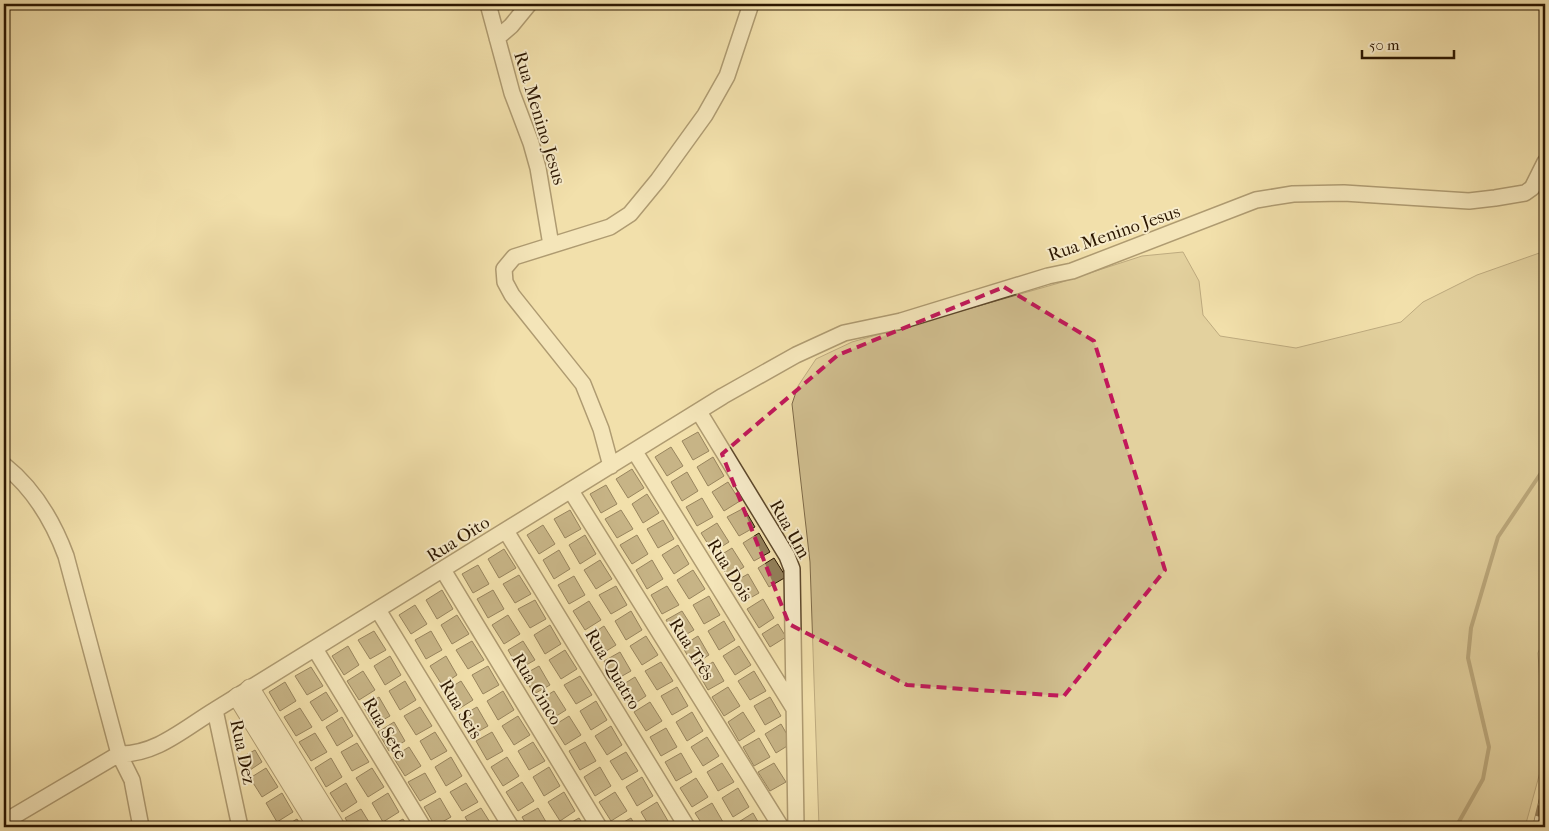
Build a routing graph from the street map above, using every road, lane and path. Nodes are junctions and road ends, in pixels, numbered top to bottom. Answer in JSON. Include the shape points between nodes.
{"nodes":[{"id":1,"x":488,"y":4,"type":"edge"},
{"id":2,"x":529,"y":4,"type":"edge"},
{"id":3,"x":751,"y":4,"type":"edge"},
{"id":4,"x":497,"y":38,"type":"junction"},
{"id":5,"x":1545,"y":162,"type":"edge"},
{"id":6,"x":551,"y":245,"type":"junction"},
{"id":7,"x":699,"y":412,"type":"junction"},
{"id":8,"x":635,"y":452,"type":"junction"},
{"id":9,"x":4,"y":465,"type":"edge"},
{"id":10,"x":611,"y":466,"type":"junction"},
{"id":11,"x":571,"y":491,"type":"junction"},
{"id":12,"x":506,"y":531,"type":"junction"},
{"id":13,"x":443,"y":570,"type":"junction"},
{"id":14,"x":378,"y":610,"type":"junction"},
{"id":15,"x":315,"y":649,"type":"junction"},
{"id":16,"x":244,"y":693,"type":"junction"},
{"id":17,"x":794,"y":709,"type":"junction"},
{"id":18,"x":215,"y":710,"type":"junction"},
{"id":19,"x":120,"y":754,"type":"junction"},
{"id":20,"x":4,"y":822,"type":"edge"},
{"id":21,"x":141,"y":827,"type":"edge"},
{"id":22,"x":240,"y":827,"type":"edge"},
{"id":23,"x":318,"y":827,"type":"edge"},
{"id":24,"x":335,"y":827,"type":"edge"},
{"id":25,"x":423,"y":827,"type":"edge"},
{"id":26,"x":511,"y":827,"type":"edge"},
{"id":27,"x":599,"y":827,"type":"edge"},
{"id":28,"x":687,"y":827,"type":"edge"},
{"id":29,"x":781,"y":827,"type":"edge"},
{"id":30,"x":796,"y":827,"type":"edge"}],
"edges":[{"from":1,"to":4,"type":"street","name":"Rua Menino Jesus"},
{"from":2,"to":4,"type":"street"},
{"from":3,"to":6,"type":"street","via":[[727,76],[700,123],[630,214],[618,223]]},
{"from":4,"to":6,"type":"street","name":"Rua Menino Jesus","via":[[535,160]]},
{"from":5,"to":7,"type":"street","name":"Rua Menino Jesus","via":[[1532,188],[1525,193],[1495,198],[1468,201],[1344,193],[1293,194],[1256,200],[1072,271],[831,338],[747,382]]},
{"from":6,"to":10,"type":"street","via":[[510,260],[504,269],[506,282],[521,308],[583,384]]},
{"from":7,"to":8,"type":"street","name":"Rua Oito"},
{"from":7,"to":17,"type":"street","name":"Rua Um","via":[[792,569]]},
{"from":8,"to":10,"type":"street","name":"Rua Oito"},
{"from":8,"to":17,"type":"street","name":"Rua Dois"},
{"from":9,"to":19,"type":"street","via":[[26,486],[56,529]]},
{"from":10,"to":11,"type":"street","name":"Rua Oito"},
{"from":11,"to":12,"type":"street","name":"Rua Oito"},
{"from":11,"to":29,"type":"street","name":"Rua Três"},
{"from":12,"to":13,"type":"street","name":"Rua Oito"},
{"from":12,"to":28,"type":"street","name":"Rua Quatro"},
{"from":13,"to":14,"type":"street","name":"Rua Oito"},
{"from":13,"to":27,"type":"street","name":"Rua Cinco"},
{"from":14,"to":15,"type":"street","name":"Rua Oito"},
{"from":14,"to":26,"type":"street","name":"Rua Seis"},
{"from":15,"to":16,"type":"street","name":"Rua Oito"},
{"from":15,"to":25,"type":"street","name":"Rua Sete"},
{"from":16,"to":18,"type":"street","name":"Rua Dez"},
{"from":16,"to":23,"type":"street"},
{"from":16,"to":24,"type":"street"},
{"from":17,"to":30,"type":"street","name":"Rua Um"},
{"from":18,"to":19,"type":"street","via":[[149,750]]},
{"from":18,"to":22,"type":"street","name":"Rua Dez"},
{"from":19,"to":20,"type":"street"},
{"from":19,"to":21,"type":"street","via":[[132,780]]}]}
